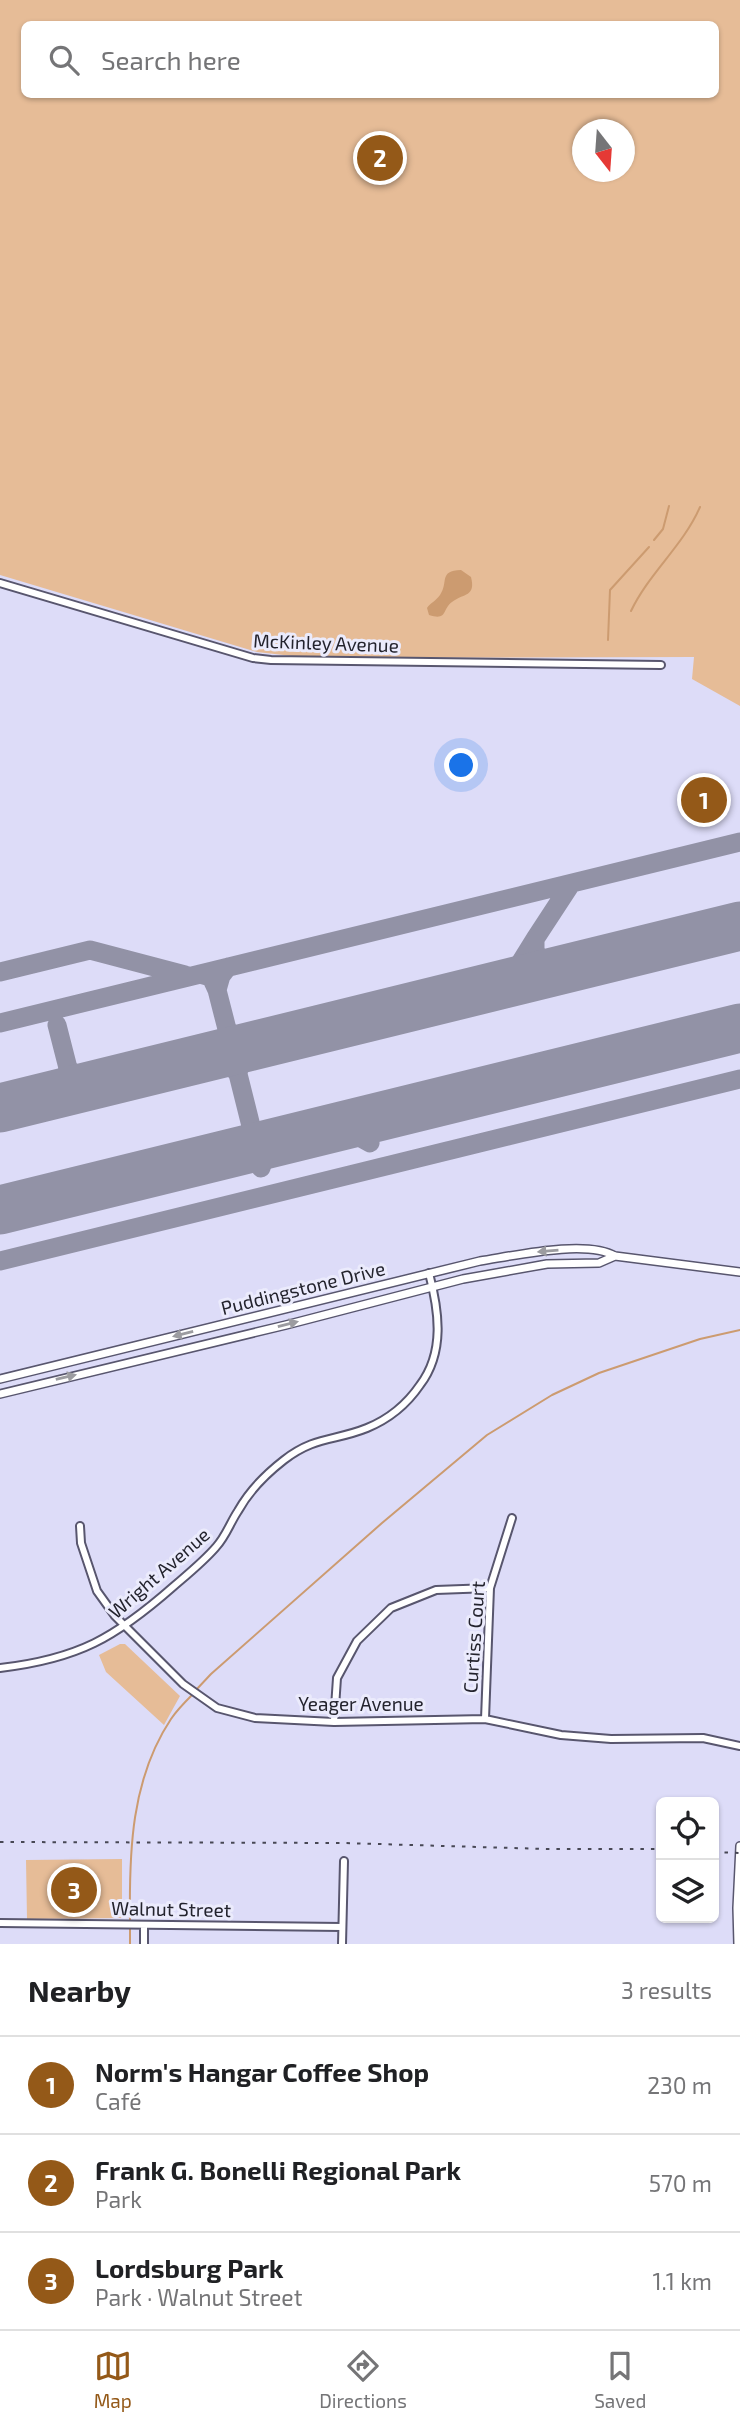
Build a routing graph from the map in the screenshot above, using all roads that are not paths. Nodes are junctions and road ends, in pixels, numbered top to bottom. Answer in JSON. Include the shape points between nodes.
{"nodes":[{"id":1,"x":0,"y":583,"type":"edge"},
{"id":2,"x":661,"y":665,"type":"dead end"},
{"id":3,"x":615,"y":1256,"type":"junction"},
{"id":4,"x":740,"y":1272,"type":"edge"},
{"id":5,"x":429,"y":1273,"type":"junction"},
{"id":6,"x":432,"y":1287,"type":"junction"},
{"id":7,"x":0,"y":1379,"type":"edge"},
{"id":8,"x":0,"y":1394,"type":"edge"},
{"id":9,"x":512,"y":1518,"type":"dead end"},
{"id":10,"x":80,"y":1526,"type":"dead end"},
{"id":11,"x":490,"y":1588,"type":"junction"},
{"id":12,"x":125,"y":1627,"type":"junction"},
{"id":13,"x":0,"y":1668,"type":"edge"},
{"id":14,"x":485,"y":1719,"type":"junction"},
{"id":15,"x":334,"y":1722,"type":"junction"},
{"id":16,"x":740,"y":1746,"type":"edge"},
{"id":17,"x":740,"y":1846,"type":"edge"},
{"id":18,"x":344,"y":1861,"type":"dead end"},
{"id":19,"x":0,"y":1923,"type":"edge"},
{"id":20,"x":140,"y":1925,"type":"junction"},
{"id":21,"x":342,"y":1927,"type":"junction"},
{"id":22,"x":144,"y":1944,"type":"edge"},
{"id":23,"x":342,"y":1944,"type":"edge"},
{"id":24,"x":738,"y":1944,"type":"edge"}],
"edges":[{"from":1,"to":2,"type":"street","name":"McKinley Avenue","via":[[262,659]]},
{"from":3,"to":4,"type":"street","name":"Puddingstone Drive"},
{"from":3,"to":5,"type":"street","name":"Puddingstone Drive","one_way":true,"via":[[605,1250],[547,1251]]},
{"from":3,"to":6,"type":"street","name":"Puddingstone Drive","via":[[599,1263],[547,1264]]},
{"from":5,"to":6,"type":"street","name":"Wright Avenue"},
{"from":5,"to":7,"type":"street","name":"Puddingstone Drive","one_way":true},
{"from":8,"to":6,"type":"street","name":"Puddingstone Drive","one_way":true},
{"from":6,"to":12,"type":"street","name":"Wright Avenue","via":[[438,1314],[435,1354],[409,1399],[366,1428],[322,1439],[283,1461],[247,1497],[217,1546]]},
{"from":9,"to":11,"type":"street","name":"Curtiss Court"},
{"from":10,"to":12,"type":"street","name":"Yeager Avenue","via":[[80,1543],[97,1591]]},
{"from":11,"to":14,"type":"street","name":"Curtiss Court"},
{"from":11,"to":15,"type":"street","via":[[436,1590],[391,1608],[357,1641],[337,1678]]},
{"from":12,"to":13,"type":"street","name":"Wright Avenue","via":[[65,1656]]},
{"from":12,"to":15,"type":"street","name":"Yeager Avenue","via":[[187,1687],[217,1708],[254,1718]]},
{"from":14,"to":15,"type":"street","name":"Yeager Avenue"},
{"from":14,"to":16,"type":"street","name":"Yeager Avenue","via":[[561,1735],[703,1738]]},
{"from":17,"to":24,"type":"street"},
{"from":18,"to":21,"type":"street"},
{"from":19,"to":20,"type":"street","name":"Walnut Street"},
{"from":20,"to":21,"type":"street","name":"Walnut Street"},
{"from":20,"to":22,"type":"street"},
{"from":21,"to":23,"type":"street"}]}
